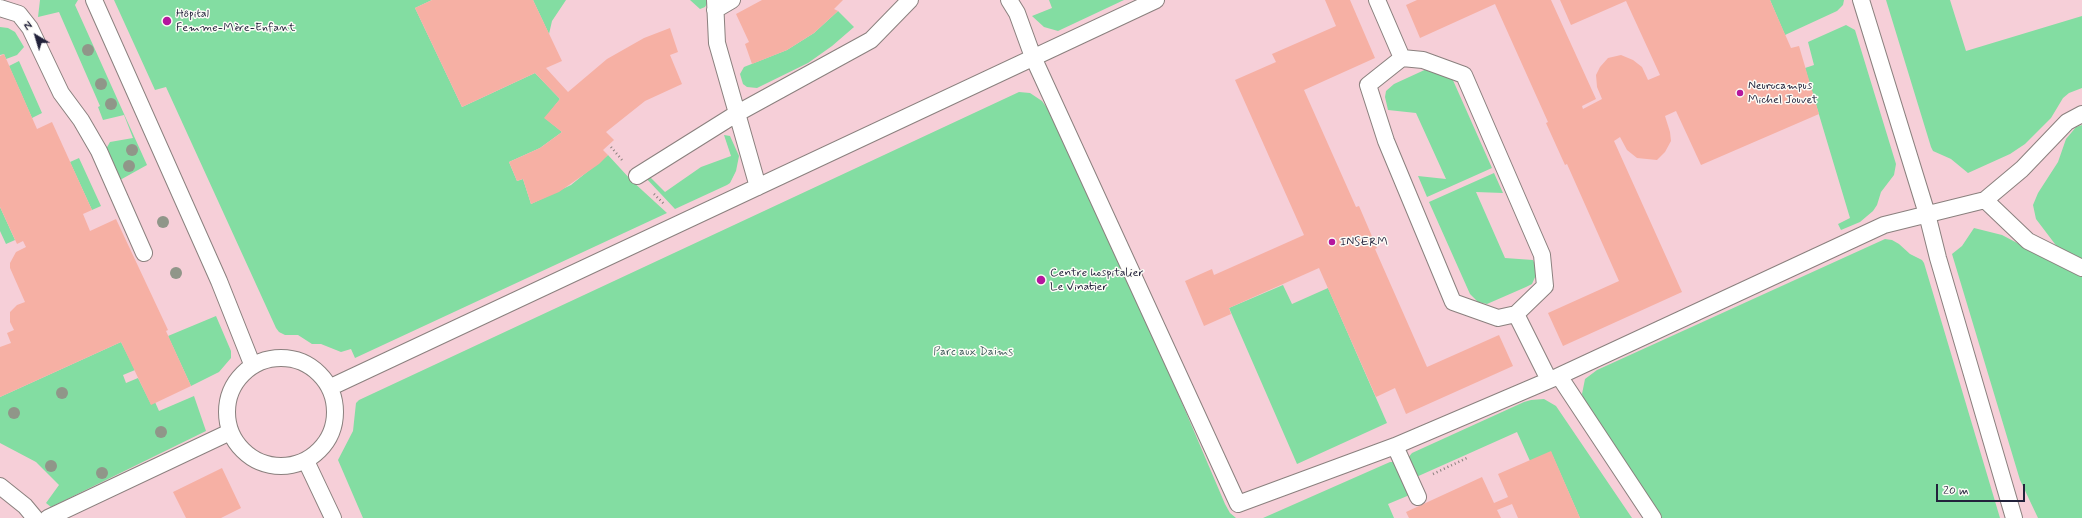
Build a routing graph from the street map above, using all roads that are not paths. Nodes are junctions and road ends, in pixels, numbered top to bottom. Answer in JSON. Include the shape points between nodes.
{"nodes":[{"id":1,"x":94,"y":0,"type":"edge"},
{"id":2,"x":732,"y":0,"type":"edge"},
{"id":3,"x":910,"y":0,"type":"edge"},
{"id":4,"x":1010,"y":0,"type":"edge"},
{"id":5,"x":1156,"y":0,"type":"edge"},
{"id":6,"x":1377,"y":0,"type":"edge"},
{"id":7,"x":1861,"y":0,"type":"edge"},
{"id":8,"x":715,"y":5,"type":"edge"},
{"id":9,"x":0,"y":8,"type":"edge"},
{"id":10,"x":1033,"y":57,"type":"junction"},
{"id":11,"x":1402,"y":58,"type":"junction"},
{"id":12,"x":736,"y":114,"type":"junction"},
{"id":13,"x":2082,"y":114,"type":"edge"},
{"id":14,"x":637,"y":176,"type":"dead end"},
{"id":15,"x":758,"y":188,"type":"junction"},
{"id":16,"x":1985,"y":200,"type":"junction"},
{"id":17,"x":1927,"y":214,"type":"junction"},
{"id":18,"x":144,"y":253,"type":"dead end"},
{"id":19,"x":2082,"y":268,"type":"edge"},
{"id":20,"x":1516,"y":314,"type":"junction"},
{"id":21,"x":252,"y":364,"type":"junction"},
{"id":22,"x":1554,"y":378,"type":"junction"},
{"id":23,"x":331,"y":387,"type":"junction"},
{"id":24,"x":230,"y":432,"type":"junction"},
{"id":25,"x":1395,"y":446,"type":"junction"},
{"id":26,"x":306,"y":461,"type":"junction"},
{"id":27,"x":0,"y":486,"type":"edge"},
{"id":28,"x":1415,"y":490,"type":"road end"},
{"id":29,"x":35,"y":518,"type":"edge"},
{"id":30,"x":48,"y":518,"type":"edge"},
{"id":31,"x":333,"y":518,"type":"edge"},
{"id":32,"x":1653,"y":518,"type":"edge"},
{"id":33,"x":2014,"y":518,"type":"edge"}],
"edges":[{"from":1,"to":21,"type":"lane","via":[[219,281]]},
{"from":2,"to":8,"type":"lane"},
{"from":3,"to":12,"type":"lane","via":[[871,40]]},
{"from":4,"to":10,"type":"lane"},
{"from":5,"to":10,"type":"lane"},
{"from":6,"to":11,"type":"lane"},
{"from":7,"to":17,"type":"lane"},
{"from":8,"to":12,"type":"lane","via":[[717,43]]},
{"from":9,"to":18,"type":"lane","via":[[19,14],[30,28],[61,93],[99,151]]},
{"from":10,"to":15,"type":"lane"},
{"from":10,"to":25,"type":"lane","via":[[1238,504]]},
{"from":11,"to":20,"type":"lane","via":[[1423,60],[1464,75],[1542,255],[1545,286]]},
{"from":11,"to":20,"type":"lane","via":[[1368,85],[1386,141],[1453,302],[1498,318]]},
{"from":12,"to":14,"type":"lane"},
{"from":12,"to":15,"type":"lane"},
{"from":13,"to":16,"type":"lane","via":[[2067,122],[2022,169]]},
{"from":15,"to":23,"type":"lane"},
{"from":16,"to":17,"type":"lane"},
{"from":16,"to":19,"type":"lane","via":[[2028,241]]},
{"from":17,"to":22,"type":"lane","via":[[1884,225]]},
{"from":17,"to":33,"type":"lane"},
{"from":20,"to":22,"type":"lane"},
{"from":21,"to":23,"type":"lane","via":[[274,357],[296,358],[316,369]]},
{"from":21,"to":24,"type":"lane","via":[[234,383],[226,407]]},
{"from":22,"to":25,"type":"lane"},
{"from":22,"to":32,"type":"lane"},
{"from":23,"to":26,"type":"lane","via":[[336,407],[334,428],[323,447]]},
{"from":24,"to":26,"type":"lane","via":[[243,451],[262,463],[284,467]]},
{"from":24,"to":30,"type":"lane"},
{"from":25,"to":28,"type":"lane"},
{"from":26,"to":31,"type":"lane"},
{"from":27,"to":29,"type":"lane","via":[[25,506]]}]}
